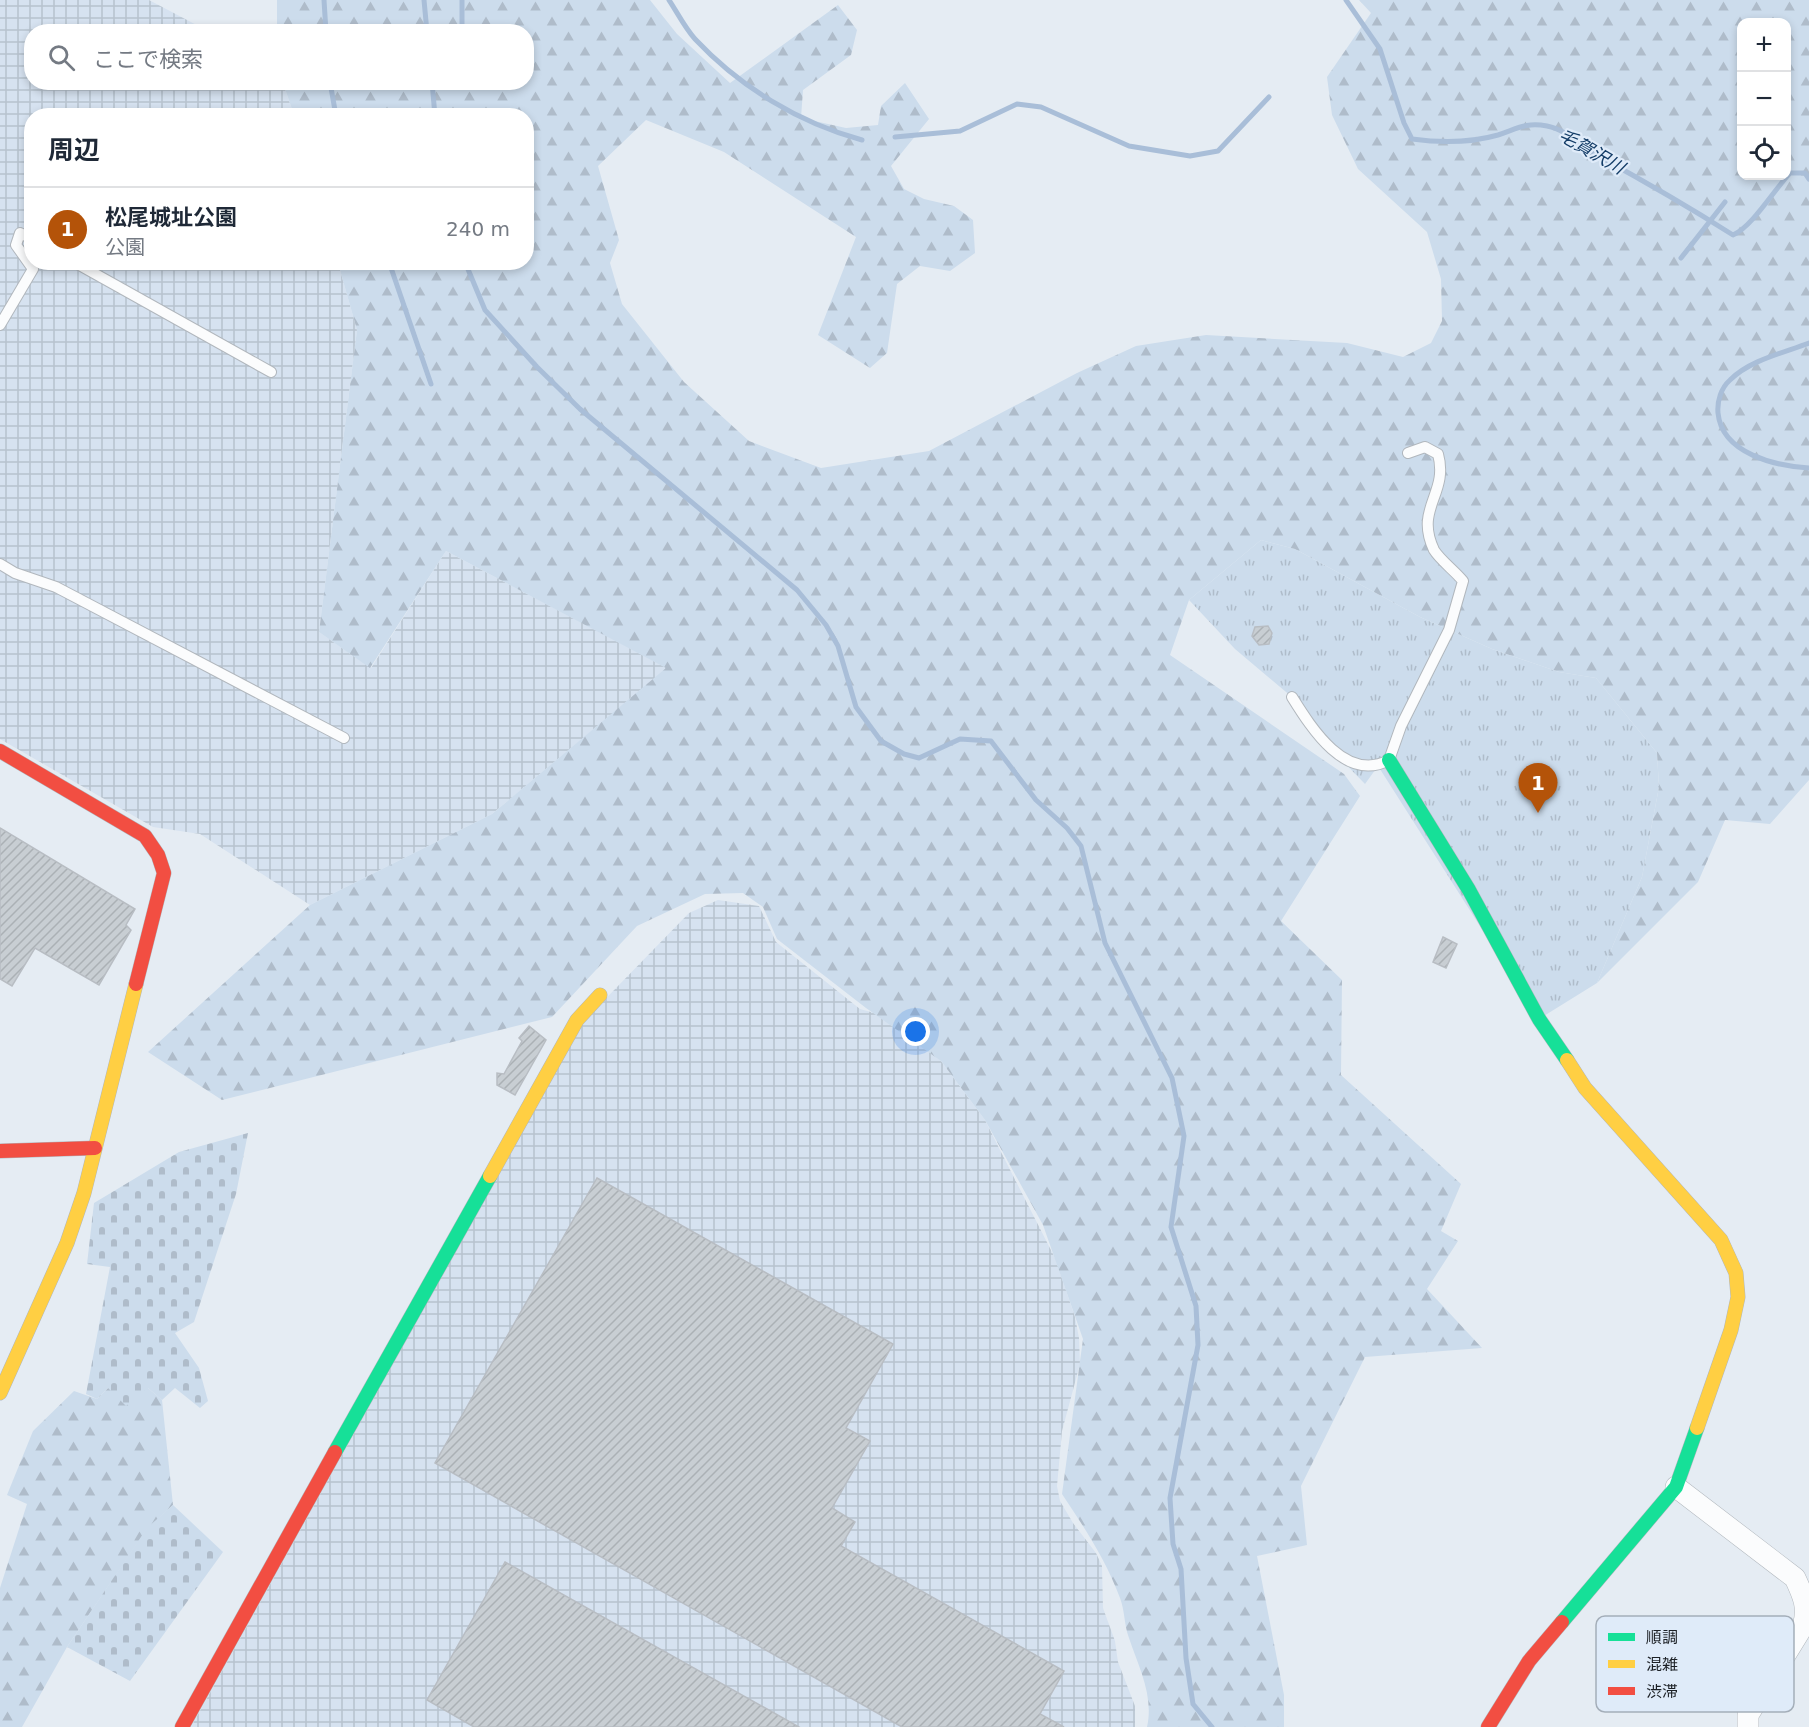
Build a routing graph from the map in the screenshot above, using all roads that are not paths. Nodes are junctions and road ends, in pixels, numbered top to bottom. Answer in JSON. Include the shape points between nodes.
{"nodes":[{"id":1,"x":24,"y":235,"type":"edge"},
{"id":2,"x":24,"y":256,"type":"edge"},
{"id":3,"x":32,"y":270,"type":"edge"},
{"id":4,"x":88,"y":270,"type":"edge"},
{"id":5,"x":0,"y":325,"type":"edge"},
{"id":6,"x":271,"y":372,"type":"dead end"},
{"id":7,"x":1408,"y":453,"type":"dead end"},
{"id":8,"x":0,"y":564,"type":"edge"},
{"id":9,"x":1292,"y":697,"type":"dead end"},
{"id":10,"x":344,"y":738,"type":"dead end"},
{"id":11,"x":0,"y":751,"type":"edge"},
{"id":12,"x":1389,"y":760,"type":"junction"},
{"id":13,"x":600,"y":995,"type":"dead end"},
{"id":14,"x":95,"y":1148,"type":"junction"},
{"id":15,"x":0,"y":1151,"type":"edge"},
{"id":16,"x":5,"y":1365,"type":"edge"},
{"id":17,"x":0,"y":1393,"type":"edge"},
{"id":18,"x":1676,"y":1487,"type":"junction"},
{"id":19,"x":1808,"y":1615,"type":"edge"},
{"id":20,"x":1794,"y":1641,"type":"edge"},
{"id":21,"x":1750,"y":1712,"type":"edge"},
{"id":22,"x":182,"y":1727,"type":"edge"},
{"id":23,"x":1488,"y":1727,"type":"edge"},
{"id":24,"x":1748,"y":1727,"type":"edge"}],
"edges":[{"from":1,"to":2,"type":"lane","via":[[20,233],[16,245]]},
{"from":3,"to":5,"type":"lane"},
{"from":4,"to":6,"type":"lane"},
{"from":7,"to":12,"type":"lane","via":[[1425,447],[1438,454],[1441,483],[1430,504],[1427,524],[1435,551],[1463,581],[1449,630],[1401,726]]},
{"from":8,"to":10,"type":"lane","via":[[56,587]]},
{"from":9,"to":12,"type":"lane","via":[[1309,725],[1331,749],[1365,766],[1378,766]]},
{"from":11,"to":14,"type":"street","via":[[145,836],[164,873]]},
{"from":12,"to":18,"type":"street","via":[[1469,890],[1539,1019],[1585,1088],[1721,1240],[1737,1273],[1738,1297],[1731,1330]]},
{"from":13,"to":22,"type":"street","via":[[577,1020]]},
{"from":14,"to":15,"type":"street"},
{"from":14,"to":16,"type":"street","via":[[68,1243]]},
{"from":16,"to":17,"type":"street"},
{"from":18,"to":19,"type":"street","via":[[1795,1578]]},
{"from":18,"to":23,"type":"street","via":[[1529,1661]]},
{"from":19,"to":20,"type":"street"},
{"from":21,"to":24,"type":"street"}]}
